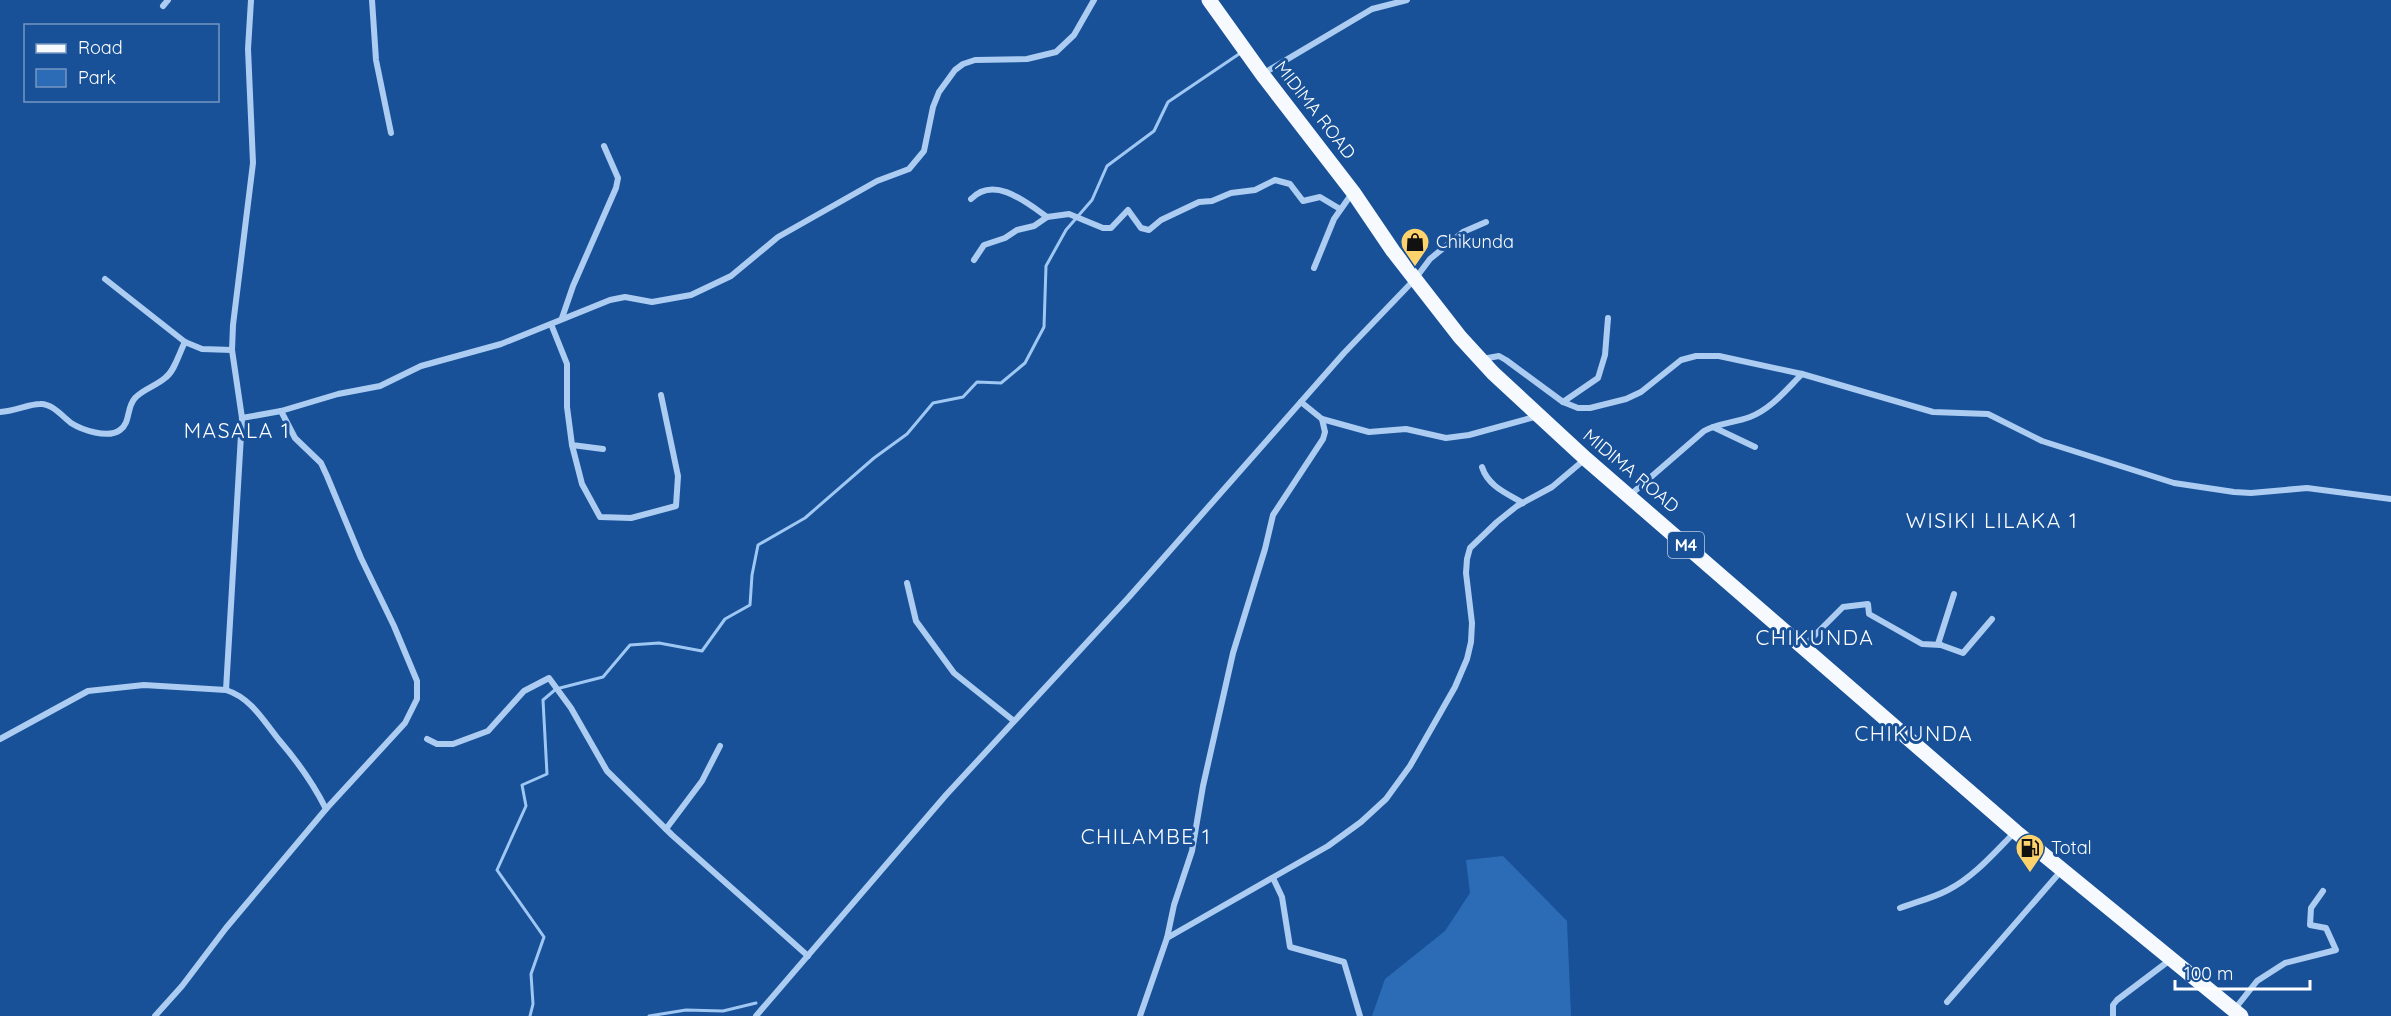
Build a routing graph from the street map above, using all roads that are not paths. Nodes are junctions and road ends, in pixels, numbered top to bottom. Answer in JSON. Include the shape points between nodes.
{"nodes":[{"id":1,"x":168,"y":0,"type":"edge"},
{"id":2,"x":251,"y":0,"type":"edge"},
{"id":3,"x":372,"y":0,"type":"edge"},
{"id":4,"x":1094,"y":0,"type":"edge"},
{"id":5,"x":1209,"y":0,"type":"edge"},
{"id":6,"x":1407,"y":0,"type":"edge"},
{"id":7,"x":163,"y":6,"type":"dead end"},
{"id":8,"x":1262,"y":74,"type":"junction"},
{"id":9,"x":391,"y":133,"type":"dead end"},
{"id":10,"x":604,"y":147,"type":"dead end"},
{"id":11,"x":1353,"y":192,"type":"junction"},
{"id":12,"x":971,"y":199,"type":"dead end"},
{"id":13,"x":1340,"y":209,"type":"junction"},
{"id":14,"x":1047,"y":217,"type":"junction"},
{"id":15,"x":1486,"y":222,"type":"dead end"},
{"id":16,"x":974,"y":260,"type":"dead end"},
{"id":17,"x":1314,"y":268,"type":"dead end"},
{"id":18,"x":105,"y":279,"type":"dead end"},
{"id":19,"x":1415,"y":279,"type":"junction"},
{"id":20,"x":562,"y":318,"type":"junction"},
{"id":21,"x":1608,"y":318,"type":"dead end"},
{"id":22,"x":551,"y":324,"type":"junction"},
{"id":23,"x":185,"y":342,"type":"junction"},
{"id":24,"x":232,"y":350,"type":"junction"},
{"id":25,"x":1480,"y":360,"type":"junction"},
{"id":26,"x":1802,"y":374,"type":"junction"},
{"id":27,"x":662,"y":395,"type":"dead end"},
{"id":28,"x":1301,"y":402,"type":"junction"},
{"id":29,"x":1563,"y":402,"type":"junction"},
{"id":30,"x":281,"y":411,"type":"junction"},
{"id":31,"x":0,"y":412,"type":"edge"},
{"id":32,"x":1539,"y":416,"type":"junction"},
{"id":33,"x":242,"y":418,"type":"junction"},
{"id":34,"x":1322,"y":419,"type":"junction"},
{"id":35,"x":1713,"y":426,"type":"junction"},
{"id":36,"x":572,"y":445,"type":"junction"},
{"id":37,"x":1755,"y":447,"type":"dead end"},
{"id":38,"x":603,"y":449,"type":"dead end"},
{"id":39,"x":1586,"y":459,"type":"junction"},
{"id":40,"x":1482,"y":466,"type":"dead end"},
{"id":41,"x":1629,"y":496,"type":"junction"},
{"id":42,"x":2391,"y":499,"type":"edge"},
{"id":43,"x":1523,"y":502,"type":"junction"},
{"id":44,"x":908,"y":583,"type":"dead end"},
{"id":45,"x":1954,"y":594,"type":"dead end"},
{"id":46,"x":1992,"y":619,"type":"dead end"},
{"id":47,"x":1941,"y":645,"type":"junction"},
{"id":48,"x":1803,"y":648,"type":"junction"},
{"id":49,"x":226,"y":690,"type":"junction"},
{"id":50,"x":1014,"y":721,"type":"junction"},
{"id":51,"x":0,"y":739,"type":"edge"},
{"id":52,"x":427,"y":739,"type":"dead end"},
{"id":53,"x":720,"y":746,"type":"dead end"},
{"id":54,"x":326,"y":809,"type":"junction"},
{"id":55,"x":666,"y":829,"type":"junction"},
{"id":56,"x":2016,"y":832,"type":"junction"},
{"id":57,"x":2061,"y":870,"type":"junction"},
{"id":58,"x":1273,"y":878,"type":"junction"},
{"id":59,"x":2323,"y":891,"type":"dead end"},
{"id":60,"x":1900,"y":908,"type":"dead end"},
{"id":61,"x":1167,"y":938,"type":"junction"},
{"id":62,"x":808,"y":956,"type":"junction"},
{"id":63,"x":2171,"y":960,"type":"junction"},
{"id":64,"x":1947,"y":1002,"type":"dead end"},
{"id":65,"x":2236,"y":1014,"type":"edge"},
{"id":66,"x":155,"y":1016,"type":"edge"},
{"id":67,"x":756,"y":1016,"type":"edge"},
{"id":68,"x":1140,"y":1016,"type":"edge"},
{"id":69,"x":1360,"y":1016,"type":"edge"},
{"id":70,"x":2113,"y":1016,"type":"edge"}],
"edges":[{"from":1,"to":7,"type":"street"},
{"from":2,"to":24,"type":"street","via":[[248,49],[253,163]]},
{"from":3,"to":9,"type":"street","via":[[374,42]]},
{"from":4,"to":20,"type":"street","via":[[1074,35],[1056,52],[1027,59],[975,60],[955,70],[933,107],[924,151],[909,169],[877,182],[778,237],[720,282],[679,298],[652,302],[619,298]]},
{"from":5,"to":8,"type":"main road","name":"MIDIMA ROAD","number":"M4"},
{"from":6,"to":8,"type":"street","via":[[1372,9]]},
{"from":8,"to":11,"type":"main road","name":"MIDIMA ROAD","number":"M4"},
{"from":10,"to":20,"type":"street","via":[[618,178],[616,188]]},
{"from":11,"to":13,"type":"street"},
{"from":11,"to":19,"type":"main road","name":"MIDIMA ROAD","number":"M4"},
{"from":12,"to":14,"type":"street","via":[[985,189],[1010,192]]},
{"from":13,"to":14,"type":"street","via":[[1320,197],[1303,201],[1290,184],[1275,180],[1255,190],[1199,202],[1149,230],[1141,228],[1128,210],[1111,228],[1069,214]]},
{"from":13,"to":17,"type":"street"},
{"from":14,"to":16,"type":"street","via":[[984,245]]},
{"from":15,"to":19,"type":"street","via":[[1439,250]]},
{"from":18,"to":23,"type":"street"},
{"from":19,"to":25,"type":"main road","name":"MIDIMA ROAD","number":"M4"},
{"from":19,"to":28,"type":"street"},
{"from":20,"to":22,"type":"street"},
{"from":21,"to":29,"type":"street","via":[[1605,355],[1598,378]]},
{"from":22,"to":30,"type":"street","via":[[493,347],[431,362],[380,386]]},
{"from":22,"to":36,"type":"street","via":[[567,364]]},
{"from":23,"to":24,"type":"street","via":[[202,349]]},
{"from":23,"to":31,"type":"street","via":[[170,374],[136,396],[126,423],[116,432],[80,427],[41,404]]},
{"from":24,"to":33,"type":"street"},
{"from":25,"to":29,"type":"street","via":[[1492,356],[1506,360]]},
{"from":25,"to":32,"type":"main road","name":"MIDIMA ROAD","number":"M4"},
{"from":26,"to":29,"type":"street","via":[[1743,360],[1696,356],[1681,360],[1626,399],[1590,408]]},
{"from":26,"to":35,"type":"street","via":[[1765,409]]},
{"from":26,"to":42,"type":"street","via":[[1933,412],[1988,414],[2042,441],[2174,483],[2251,493],[2307,488]]},
{"from":27,"to":36,"type":"street","via":[[678,476],[676,506],[631,518],[600,517],[582,484]]},
{"from":28,"to":34,"type":"street"},
{"from":28,"to":50,"type":"street"},
{"from":30,"to":33,"type":"street"},
{"from":30,"to":54,"type":"street","via":[[292,432],[321,463],[419,690],[405,723]]},
{"from":32,"to":34,"type":"street","via":[[1457,438],[1406,429],[1369,432]]},
{"from":32,"to":39,"type":"main road","name":"MIDIMA ROAD","number":"M4"},
{"from":33,"to":49,"type":"street"},
{"from":34,"to":61,"type":"street","via":[[1323,439],[1281,500],[1269,525],[1233,653],[1196,833]]},
{"from":35,"to":37,"type":"street"},
{"from":35,"to":41,"type":"street"},
{"from":36,"to":38,"type":"street"},
{"from":39,"to":41,"type":"main road","name":"MIDIMA ROAD","number":"M4"},
{"from":39,"to":43,"type":"street","via":[[1552,487]]},
{"from":40,"to":43,"type":"street","via":[[1486,478],[1498,489]]},
{"from":41,"to":48,"type":"main road","name":"MIDIMA ROAD","number":"M4"},
{"from":43,"to":58,"type":"street","via":[[1470,548],[1466,573],[1472,623],[1467,658],[1455,687],[1400,781],[1361,822]]},
{"from":44,"to":50,"type":"street","via":[[916,621],[954,673]]},
{"from":45,"to":47,"type":"street","via":[[1938,644]]},
{"from":46,"to":47,"type":"street","via":[[1963,653]]},
{"from":47,"to":48,"type":"street","via":[[1922,644],[1869,614],[1868,604],[1843,607]]},
{"from":48,"to":56,"type":"main road","name":"MIDIMA ROAD","number":"M4"},
{"from":49,"to":51,"type":"street","via":[[144,685],[88,691]]},
{"from":49,"to":54,"type":"street","via":[[248,702],[258,713],[299,762]]},
{"from":50,"to":62,"type":"street"},
{"from":52,"to":55,"type":"street","via":[[437,744],[453,744],[488,731],[524,691],[549,678],[608,771]]},
{"from":53,"to":55,"type":"street","via":[[702,781]]},
{"from":54,"to":66,"type":"street"},
{"from":55,"to":62,"type":"street"},
{"from":56,"to":57,"type":"main road","name":"MIDIMA ROAD","number":"M4"},
{"from":56,"to":60,"type":"street","via":[[1951,889]]},
{"from":57,"to":63,"type":"main road","name":"MIDIMA ROAD","number":"M4"},
{"from":57,"to":64,"type":"street"},
{"from":58,"to":61,"type":"street"},
{"from":58,"to":69,"type":"street","via":[[1282,897],[1290,948],[1344,962]]},
{"from":59,"to":65,"type":"street","via":[[2311,908],[2310,925],[2326,928],[2336,950],[2285,963],[2257,981]]},
{"from":61,"to":68,"type":"street"},
{"from":62,"to":67,"type":"street"},
{"from":63,"to":65,"type":"main road","name":"MIDIMA ROAD","number":"M4"},
{"from":63,"to":70,"type":"street","via":[[2117,1000]]}]}
